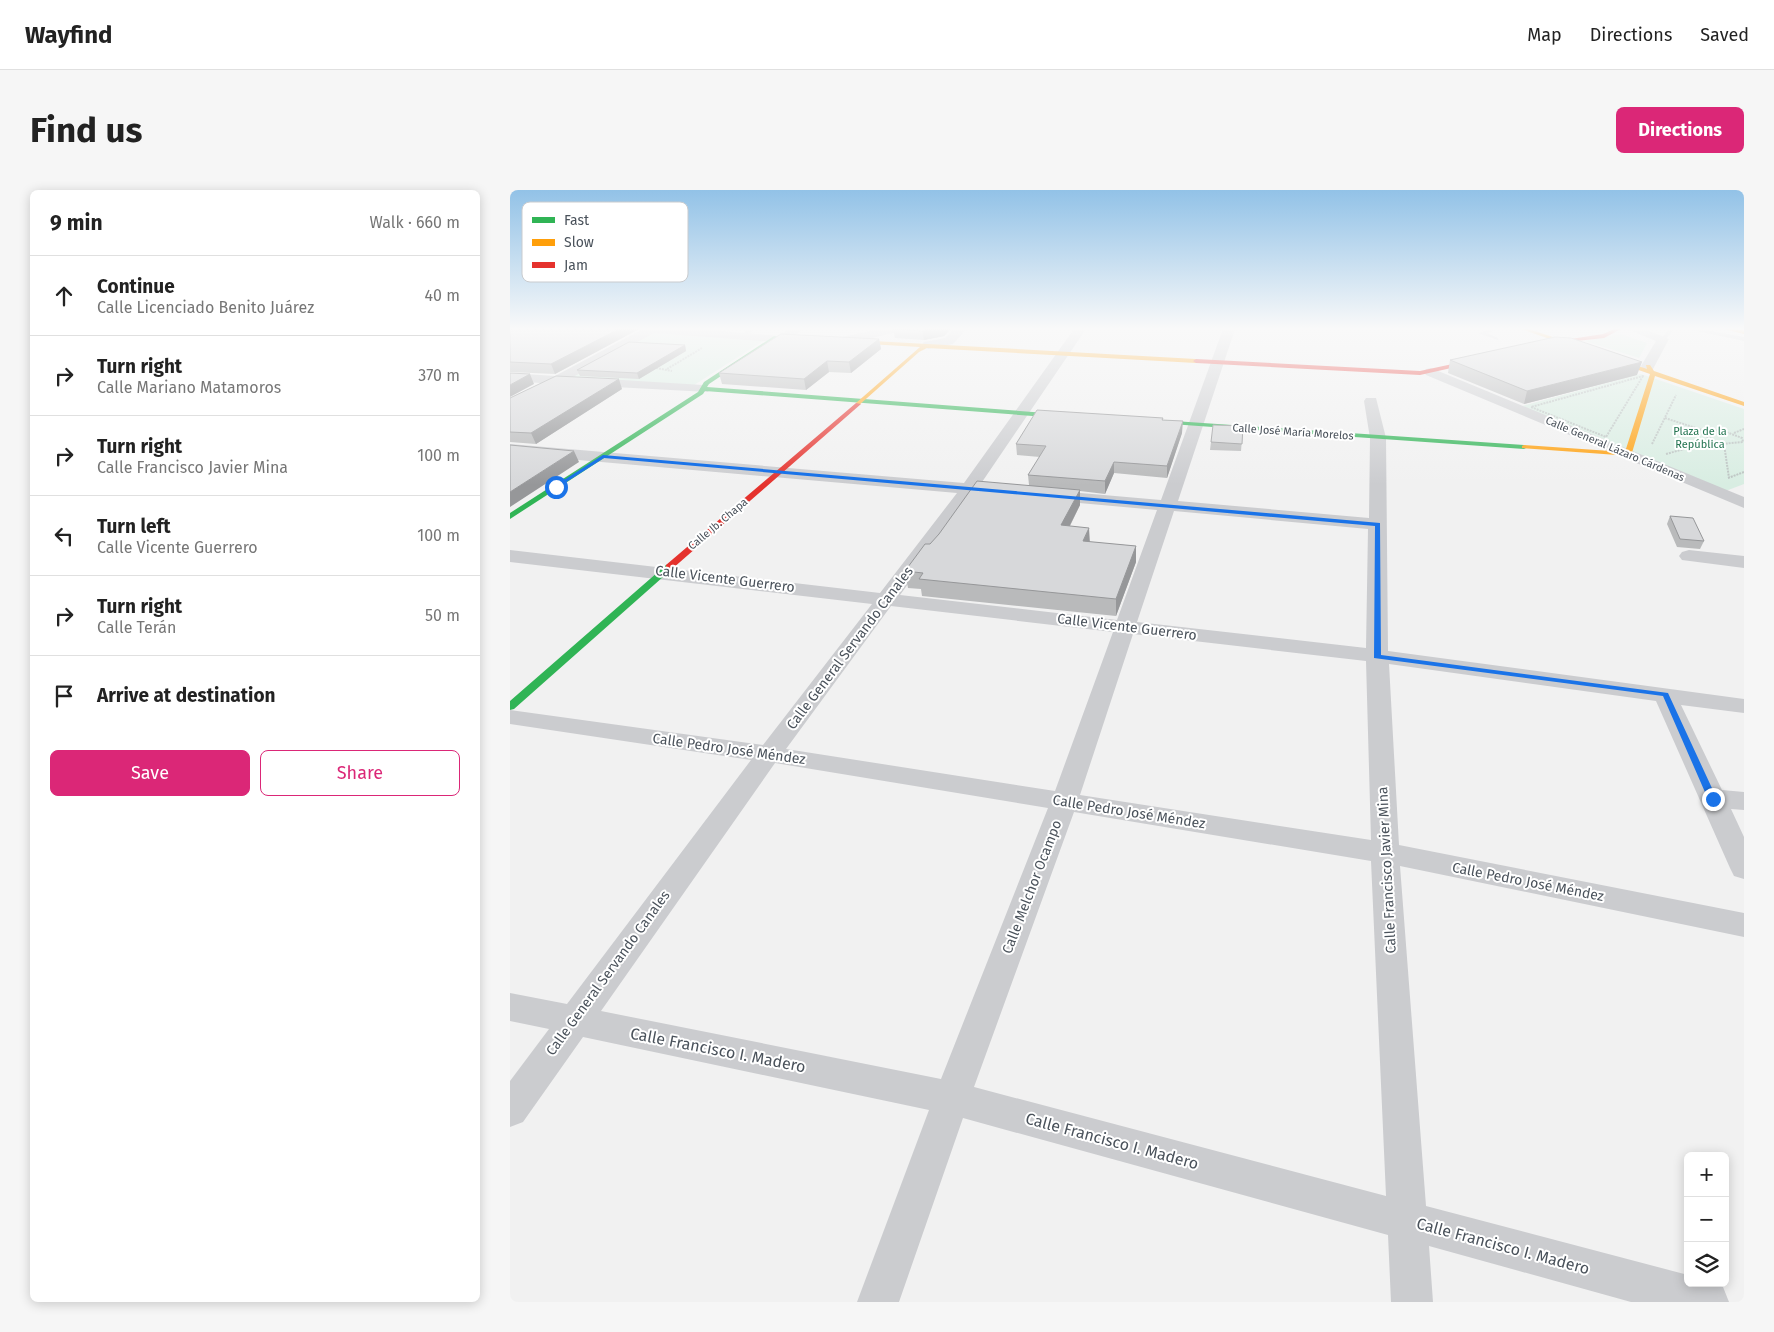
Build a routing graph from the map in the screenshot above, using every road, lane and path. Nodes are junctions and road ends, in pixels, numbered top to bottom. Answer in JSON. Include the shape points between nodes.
{"nodes":[{"id":1,"x":555,"y":381,"type":"edge"},
{"id":2,"x":571,"y":381,"type":"edge"},
{"id":3,"x":709,"y":381,"type":"edge"},
{"id":4,"x":883,"y":381,"type":"edge"},
{"id":5,"x":1044,"y":381,"type":"edge"},
{"id":6,"x":1210,"y":381,"type":"edge"},
{"id":7,"x":1452,"y":381,"type":"edge"},
{"id":8,"x":1625,"y":381,"type":"edge"},
{"id":9,"x":1640,"y":381,"type":"edge"},
{"id":10,"x":1647,"y":381,"type":"edge"},
{"id":11,"x":1680,"y":381,"type":"edge"},
{"id":12,"x":1687,"y":381,"type":"edge"},
{"id":13,"x":703,"y":389,"type":"junction"},
{"id":14,"x":1679,"y":389,"type":"dead end"},
{"id":15,"x":1744,"y":398,"type":"edge"},
{"id":16,"x":860,"y":401,"type":"junction"},
{"id":17,"x":1371,"y":401,"type":"dead end"},
{"id":18,"x":1744,"y":404,"type":"edge"},
{"id":19,"x":510,"y":405,"type":"edge"},
{"id":20,"x":1023,"y":413,"type":"junction"},
{"id":21,"x":1081,"y":417,"type":"edge"},
{"id":22,"x":1665,"y":418,"type":"junction"},
{"id":23,"x":1129,"y":420,"type":"edge"},
{"id":24,"x":1196,"y":425,"type":"junction"},
{"id":25,"x":1744,"y":430,"type":"edge"},
{"id":26,"x":1706,"y":431,"type":"junction"},
{"id":27,"x":1733,"y":433,"type":"junction"},
{"id":28,"x":1606,"y":437,"type":"joint"},
{"id":29,"x":1378,"y":438,"type":"junction"},
{"id":30,"x":1743,"y":438,"type":"edge"},
{"id":31,"x":1713,"y":441,"type":"junction"},
{"id":32,"x":1724,"y":444,"type":"junction"},
{"id":33,"x":1742,"y":444,"type":"edge"},
{"id":34,"x":1652,"y":445,"type":"dead end"},
{"id":35,"x":510,"y":450,"type":"edge"},
{"id":36,"x":1628,"y":454,"type":"junction"},
{"id":37,"x":1665,"y":454,"type":"dead end"},
{"id":38,"x":603,"y":456,"type":"junction"},
{"id":39,"x":780,"y":472,"type":"junction"},
{"id":40,"x":1729,"y":478,"type":"dead end"},
{"id":41,"x":969,"y":489,"type":"junction"},
{"id":42,"x":998,"y":491,"type":"edge"},
{"id":43,"x":1026,"y":494,"type":"edge"},
{"id":44,"x":1739,"y":497,"type":"edge"},
{"id":45,"x":1169,"y":506,"type":"junction"},
{"id":46,"x":510,"y":517,"type":"edge"},
{"id":47,"x":1378,"y":524,"type":"junction"},
{"id":48,"x":510,"y":556,"type":"edge"},
{"id":49,"x":1690,"y":556,"type":"dead end"},
{"id":50,"x":1744,"y":562,"type":"edge"},
{"id":51,"x":661,"y":572,"type":"junction"},
{"id":52,"x":888,"y":598,"type":"junction"},
{"id":53,"x":1126,"y":627,"type":"junction"},
{"id":54,"x":1377,"y":656,"type":"junction"},
{"id":55,"x":1666,"y":694,"type":"junction"},
{"id":56,"x":1744,"y":706,"type":"edge"},
{"id":57,"x":510,"y":707,"type":"edge"},
{"id":58,"x":510,"y":717,"type":"edge"},
{"id":59,"x":769,"y":754,"type":"junction"},
{"id":60,"x":1713,"y":799,"type":"junction"},
{"id":61,"x":1744,"y":801,"type":"edge"},
{"id":62,"x":1064,"y":802,"type":"junction"},
{"id":63,"x":1385,"y":853,"type":"junction"},
{"id":64,"x":1744,"y":868,"type":"edge"},
{"id":65,"x":1744,"y":925,"type":"edge"},
{"id":66,"x":510,"y":1007,"type":"edge"},
{"id":67,"x":573,"y":1021,"type":"junction"},
{"id":68,"x":952,"y":1098,"type":"junction"},
{"id":69,"x":510,"y":1110,"type":"edge"},
{"id":70,"x":1408,"y":1220,"type":"junction"},
{"id":71,"x":878,"y":1302,"type":"edge"},
{"id":72,"x":1412,"y":1302,"type":"edge"},
{"id":73,"x":1708,"y":1302,"type":"edge"}],
"edges":[{"from":1,"to":19,"type":"street"},
{"from":2,"to":13,"type":"street"},
{"from":3,"to":13,"type":"main road"},
{"from":4,"to":16,"type":"main road","name":"Calle Jb. Chapa"},
{"from":5,"to":20,"type":"street","name":"Calle General Servando Canales"},
{"from":6,"to":24,"type":"street","name":"Calle Melchor Ocampo"},
{"from":7,"to":36,"type":"street","name":"Calle General Lázaro Cárdenas"},
{"from":8,"to":28,"type":"path","via":[[1531,407]]},
{"from":9,"to":28,"type":"path"},
{"from":10,"to":36,"type":"main road"},
{"from":11,"to":18,"type":"main road"},
{"from":12,"to":15,"type":"main road"},
{"from":13,"to":16,"type":"main road"},
{"from":13,"to":38,"type":"main road"},
{"from":14,"to":22,"type":"path"},
{"from":16,"to":20,"type":"main road"},
{"from":16,"to":39,"type":"main road","name":"Calle Jb. Chapa"},
{"from":17,"to":29,"type":"street","name":"Calle Francisco Javier Mina"},
{"from":20,"to":21,"type":"main road"},
{"from":20,"to":41,"type":"street","name":"Calle General Servando Canales"},
{"from":22,"to":26,"type":"path"},
{"from":22,"to":34,"type":"path"},
{"from":23,"to":24,"type":"main road","name":"Calle José María Morelos"},
{"from":24,"to":29,"type":"main road","name":"Calle José María Morelos"},
{"from":24,"to":45,"type":"street","name":"Calle Melchor Ocampo"},
{"from":25,"to":27,"type":"path"},
{"from":26,"to":27,"type":"path"},
{"from":26,"to":31,"type":"path","via":[[1702,434]]},
{"from":27,"to":30,"type":"path"},
{"from":29,"to":36,"type":"main road","name":"Calle José María Morelos"},
{"from":29,"to":47,"type":"street","name":"Calle Francisco Javier Mina"},
{"from":30,"to":33,"type":"path"},
{"from":31,"to":32,"type":"path"},
{"from":31,"to":37,"type":"path"},
{"from":32,"to":33,"type":"path"},
{"from":32,"to":40,"type":"path"},
{"from":35,"to":38,"type":"street"},
{"from":36,"to":44,"type":"street","name":"Calle General Lázaro Cárdenas"},
{"from":38,"to":39,"type":"street"},
{"from":38,"to":46,"type":"main road"},
{"from":39,"to":41,"type":"street"},
{"from":39,"to":51,"type":"main road","name":"Calle Jb. Chapa"},
{"from":41,"to":42,"type":"street"},
{"from":41,"to":52,"type":"street","name":"Calle General Servando Canales"},
{"from":43,"to":45,"type":"street"},
{"from":45,"to":47,"type":"street"},
{"from":45,"to":53,"type":"street","name":"Calle Melchor Ocampo"},
{"from":47,"to":54,"type":"street","name":"Calle Francisco Javier Mina"},
{"from":48,"to":51,"type":"street","name":"Calle Vicente Guerrero"},
{"from":49,"to":50,"type":"street"},
{"from":51,"to":52,"type":"street","name":"Calle Vicente Guerrero"},
{"from":51,"to":57,"type":"main road","name":"Calle Jb. Chapa"},
{"from":52,"to":53,"type":"street","name":"Calle Vicente Guerrero"},
{"from":52,"to":59,"type":"street","name":"Calle General Servando Canales"},
{"from":53,"to":54,"type":"street","name":"Calle Vicente Guerrero"},
{"from":53,"to":62,"type":"street","name":"Calle Melchor Ocampo"},
{"from":54,"to":55,"type":"street","name":"Calle Vicente Guerrero"},
{"from":54,"to":63,"type":"street","name":"Calle Francisco Javier Mina"},
{"from":55,"to":56,"type":"street","name":"Calle Vicente Guerrero"},
{"from":55,"to":60,"type":"street"},
{"from":58,"to":59,"type":"street","name":"Calle Pedro José Méndez"},
{"from":59,"to":62,"type":"street","name":"Calle Pedro José Méndez"},
{"from":59,"to":67,"type":"street","name":"Calle General Servando Canales"},
{"from":60,"to":61,"type":"street"},
{"from":60,"to":64,"type":"street"},
{"from":62,"to":63,"type":"street","name":"Calle Pedro José Méndez"},
{"from":62,"to":68,"type":"street","name":"Calle Melchor Ocampo"},
{"from":63,"to":65,"type":"street","name":"Calle Pedro José Méndez"},
{"from":63,"to":70,"type":"street","name":"Calle Francisco Javier Mina"},
{"from":66,"to":67,"type":"street","name":"Calle Francisco I. Madero"},
{"from":67,"to":68,"type":"street","name":"Calle Francisco I. Madero"},
{"from":67,"to":69,"type":"street","name":"Calle General Servando Canales"},
{"from":68,"to":70,"type":"street","name":"Calle Francisco I. Madero"},
{"from":68,"to":71,"type":"street","name":"Calle Melchor Ocampo"},
{"from":70,"to":72,"type":"street","name":"Calle Francisco Javier Mina"},
{"from":70,"to":73,"type":"street","name":"Calle Francisco I. Madero"}]}
